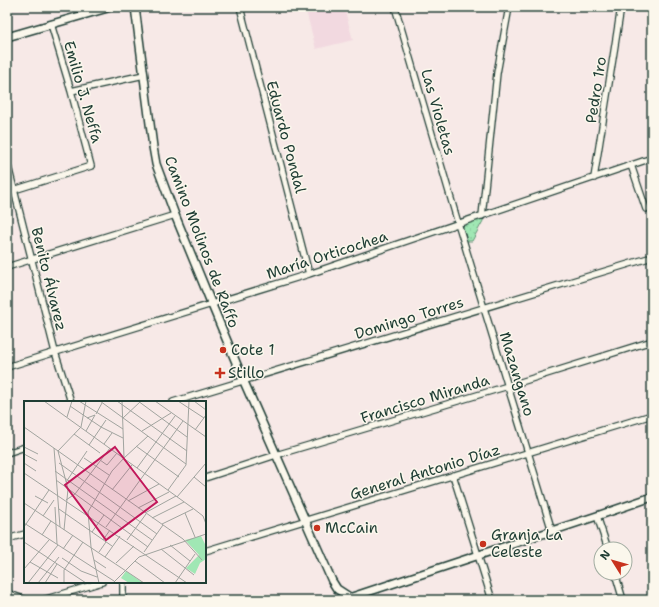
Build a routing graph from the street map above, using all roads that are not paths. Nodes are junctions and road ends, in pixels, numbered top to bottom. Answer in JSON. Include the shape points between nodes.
{"nodes":[{"id":1,"x":111,"y":7,"type":"edge"},
{"id":2,"x":135,"y":7,"type":"edge"},
{"id":3,"x":240,"y":7,"type":"edge"},
{"id":4,"x":395,"y":7,"type":"edge"},
{"id":5,"x":509,"y":7,"type":"edge"},
{"id":6,"x":621,"y":7,"type":"edge"},
{"id":7,"x":51,"y":24,"type":"junction"},
{"id":8,"x":7,"y":37,"type":"edge"},
{"id":9,"x":144,"y":75,"type":"junction"},
{"id":10,"x":71,"y":91,"type":"junction"},
{"id":11,"x":652,"y":158,"type":"edge"},
{"id":12,"x":7,"y":162,"type":"edge"},
{"id":13,"x":631,"y":165,"type":"junction"},
{"id":14,"x":594,"y":178,"type":"junction"},
{"id":15,"x":14,"y":190,"type":"junction"},
{"id":16,"x":646,"y":209,"type":"dead end"},
{"id":17,"x":175,"y":215,"type":"junction"},
{"id":18,"x":482,"y":216,"type":"junction"},
{"id":19,"x":458,"y":224,"type":"junction"},
{"id":20,"x":652,"y":257,"type":"edge"},
{"id":21,"x":32,"y":259,"type":"junction"},
{"id":22,"x":7,"y":267,"type":"edge"},
{"id":23,"x":309,"y":274,"type":"junction"},
{"id":24,"x":212,"y":304,"type":"junction"},
{"id":25,"x":484,"y":308,"type":"junction"},
{"id":26,"x":652,"y":341,"type":"edge"},
{"id":27,"x":55,"y":352,"type":"junction"},
{"id":28,"x":7,"y":367,"type":"edge"},
{"id":29,"x":244,"y":381,"type":"junction"},
{"id":30,"x":508,"y":386,"type":"junction"},
{"id":31,"x":71,"y":401,"type":"edge"},
{"id":32,"x":176,"y":401,"type":"edge"},
{"id":33,"x":652,"y":415,"type":"edge"},
{"id":34,"x":24,"y":447,"type":"edge"},
{"id":35,"x":7,"y":453,"type":"edge"},
{"id":36,"x":529,"y":453,"type":"junction"},
{"id":37,"x":276,"y":455,"type":"junction"},
{"id":38,"x":453,"y":475,"type":"junction"},
{"id":39,"x":206,"y":478,"type":"edge"},
{"id":40,"x":652,"y":497,"type":"edge"},
{"id":41,"x":598,"y":516,"type":"junction"},
{"id":42,"x":305,"y":521,"type":"junction"},
{"id":43,"x":552,"y":531,"type":"junction"},
{"id":44,"x":24,"y":534,"type":"edge"},
{"id":45,"x":7,"y":539,"type":"edge"},
{"id":46,"x":606,"y":541,"type":"edge"},
{"id":47,"x":206,"y":551,"type":"edge"},
{"id":48,"x":478,"y":555,"type":"junction"},
{"id":49,"x":617,"y":581,"type":"edge"},
{"id":50,"x":99,"y":583,"type":"edge"},
{"id":51,"x":123,"y":583,"type":"edge"},
{"id":52,"x":7,"y":593,"type":"edge"},
{"id":53,"x":349,"y":599,"type":"edge"},
{"id":54,"x":26,"y":600,"type":"edge"},
{"id":55,"x":43,"y":600,"type":"edge"},
{"id":56,"x":122,"y":600,"type":"edge"},
{"id":57,"x":492,"y":600,"type":"edge"},
{"id":58,"x":623,"y":600,"type":"edge"}],
"edges":[{"from":1,"to":7,"type":"street"},
{"from":2,"to":9,"type":"street","name":"Camino Molinos de Raffo"},
{"from":3,"to":23,"type":"street","name":"Eduardo Pondal"},
{"from":4,"to":19,"type":"street","name":"Las Violetas"},
{"from":5,"to":18,"type":"street","via":[[497,73]]},
{"from":6,"to":14,"type":"street","name":"Pedro 1ro"},
{"from":7,"to":8,"type":"street"},
{"from":7,"to":10,"type":"street","name":"Emilio J. Neffa"},
{"from":9,"to":10,"type":"street"},
{"from":9,"to":17,"type":"street","name":"Camino Molinos de Raffo","via":[[156,164]]},
{"from":10,"to":15,"type":"street","name":"Emilio J. Neffa","via":[[91,166]]},
{"from":11,"to":13,"type":"street","name":"María Orticochea"},
{"from":12,"to":15,"type":"street","name":"Benito Álvarez"},
{"from":13,"to":14,"type":"street","name":"María Orticochea"},
{"from":13,"to":16,"type":"street"},
{"from":14,"to":18,"type":"street","name":"María Orticochea"},
{"from":15,"to":21,"type":"street","name":"Benito Álvarez"},
{"from":17,"to":21,"type":"street"},
{"from":17,"to":24,"type":"street","name":"Camino Molinos de Raffo"},
{"from":18,"to":19,"type":"street","name":"María Orticochea"},
{"from":19,"to":23,"type":"street","name":"María Orticochea"},
{"from":19,"to":25,"type":"street","name":"Mazangano"},
{"from":20,"to":25,"type":"street","name":"Domingo Torres"},
{"from":21,"to":22,"type":"street"},
{"from":21,"to":27,"type":"street","name":"Benito Álvarez"},
{"from":23,"to":24,"type":"street","name":"María Orticochea"},
{"from":24,"to":27,"type":"street","name":"María Orticochea"},
{"from":24,"to":29,"type":"street","name":"Camino Molinos de Raffo"},
{"from":25,"to":29,"type":"street","name":"Domingo Torres"},
{"from":25,"to":30,"type":"street","name":"Mazangano"},
{"from":26,"to":30,"type":"street","name":"Francisco Miranda"},
{"from":27,"to":28,"type":"street","name":"María Orticochea"},
{"from":27,"to":31,"type":"street","name":"Benito Álvarez"},
{"from":29,"to":32,"type":"street","name":"Domingo Torres"},
{"from":29,"to":37,"type":"street","name":"Camino Molinos de Raffo"},
{"from":30,"to":36,"type":"street","name":"Mazangano"},
{"from":30,"to":37,"type":"street","name":"Francisco Miranda"},
{"from":33,"to":36,"type":"street","name":"General Antonio Díaz"},
{"from":34,"to":35,"type":"street"},
{"from":36,"to":38,"type":"street","name":"General Antonio Díaz"},
{"from":36,"to":43,"type":"street","name":"Mazangano"},
{"from":37,"to":39,"type":"street","name":"Francisco Miranda"},
{"from":37,"to":42,"type":"street","name":"Camino Molinos de Raffo"},
{"from":38,"to":42,"type":"street","name":"General Antonio Díaz"},
{"from":38,"to":48,"type":"street"},
{"from":40,"to":41,"type":"street"},
{"from":41,"to":43,"type":"street"},
{"from":41,"to":46,"type":"street"},
{"from":42,"to":47,"type":"street","name":"General Antonio Díaz"},
{"from":42,"to":53,"type":"street","name":"Camino Molinos de Raffo","via":[[332,581]]},
{"from":43,"to":48,"type":"street"},
{"from":44,"to":45,"type":"street"},
{"from":48,"to":53,"type":"street"},
{"from":48,"to":57,"type":"street"},
{"from":49,"to":58,"type":"street"},
{"from":50,"to":55,"type":"street"},
{"from":51,"to":56,"type":"street"},
{"from":52,"to":54,"type":"street"}]}
